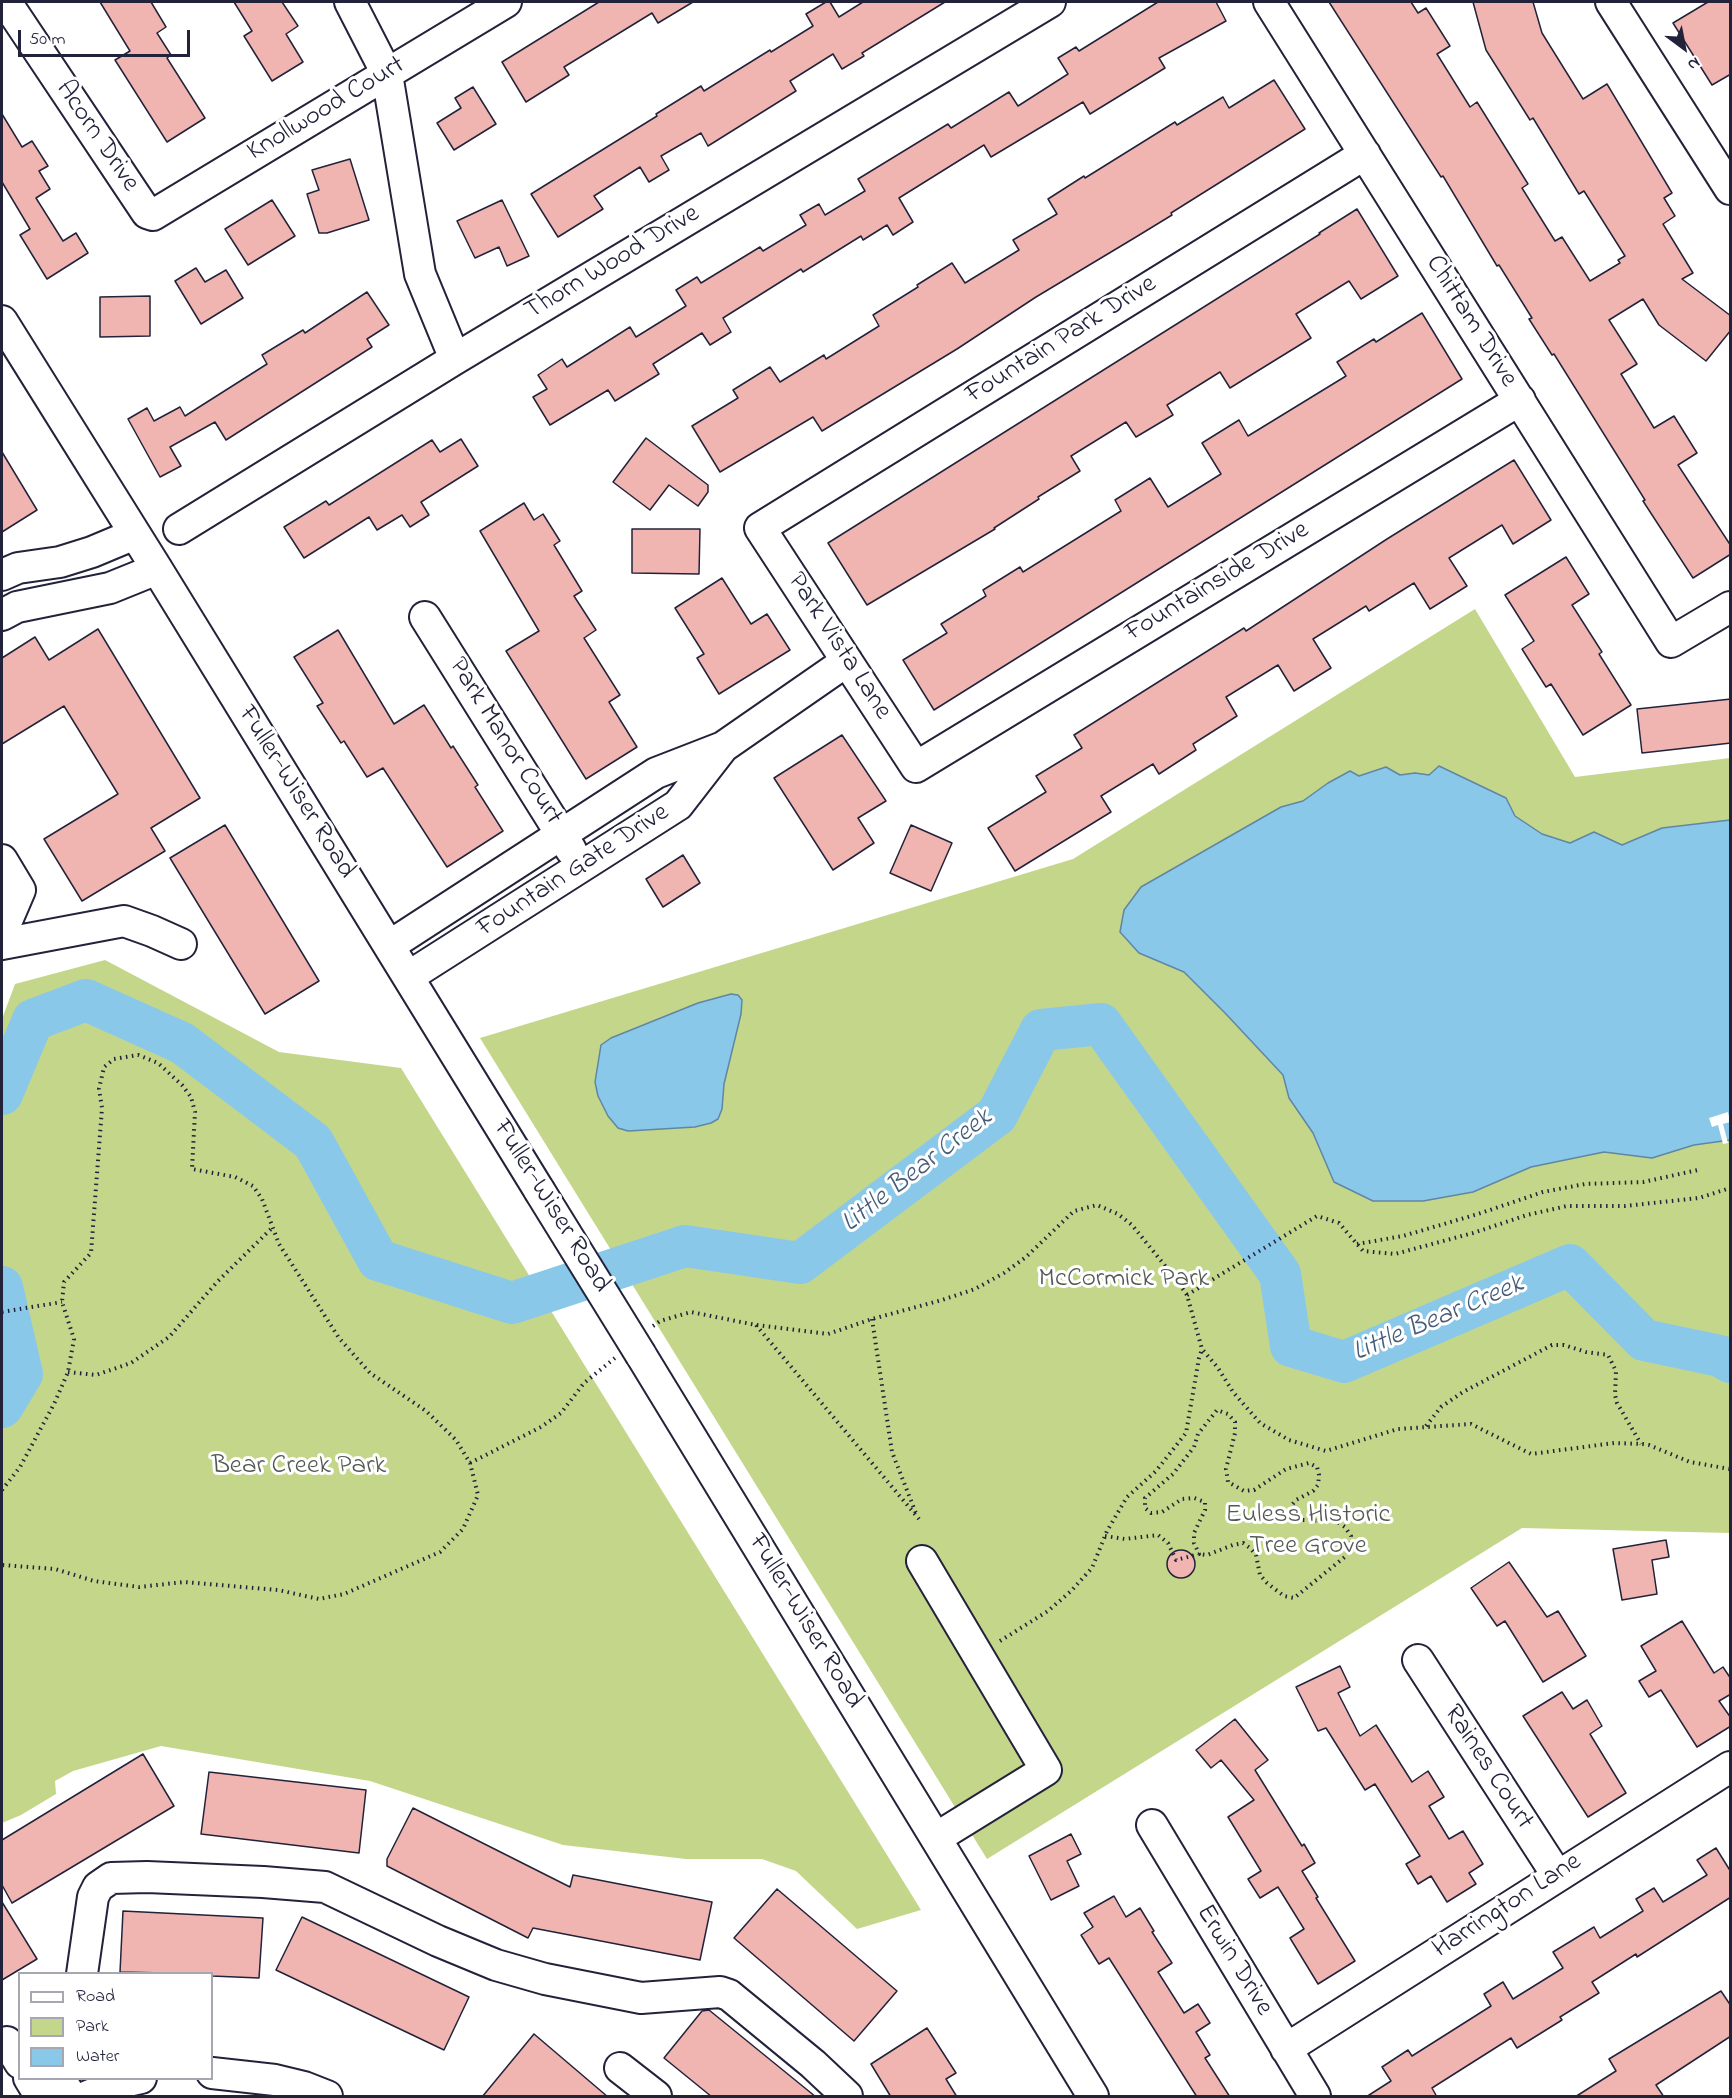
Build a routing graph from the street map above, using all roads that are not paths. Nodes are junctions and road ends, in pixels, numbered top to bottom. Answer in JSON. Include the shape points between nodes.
{"nodes":[{"id":1,"x":6,"y":2,"type":"edge"},
{"id":2,"x":350,"y":2,"type":"edge"},
{"id":3,"x":506,"y":2,"type":"edge"},
{"id":4,"x":1050,"y":2,"type":"edge"},
{"id":5,"x":1269,"y":2,"type":"edge"},
{"id":6,"x":1611,"y":2,"type":"edge"},
{"id":7,"x":387,"y":74,"type":"junction"},
{"id":8,"x":1365,"y":154,"type":"junction"},
{"id":9,"x":1731,"y":189,"type":"edge"},
{"id":10,"x":147,"y":213,"type":"joint"},
{"id":11,"x":2,"y":321,"type":"edge"},
{"id":12,"x":455,"y":359,"type":"junction"},
{"id":13,"x":1520,"y":400,"type":"junction"},
{"id":14,"x":760,"y":528,"type":"joint"},
{"id":15,"x":179,"y":529,"type":"dead end"},
{"id":16,"x":135,"y":534,"type":"junction"},
{"id":17,"x":157,"y":569,"type":"junction"},
{"id":18,"x":2,"y":575,"type":"edge"},
{"id":19,"x":1731,"y":607,"type":"edge"},
{"id":20,"x":2,"y":615,"type":"edge"},
{"id":21,"x":425,"y":617,"type":"dead end"},
{"id":22,"x":847,"y":661,"type":"junction"},
{"id":23,"x":723,"y":747,"type":"junction"},
{"id":24,"x":916,"y":767,"type":"joint"},
{"id":25,"x":561,"y":834,"type":"junction"},
{"id":26,"x":2,"y":860,"type":"edge"},
{"id":27,"x":582,"y":868,"type":"junction"},
{"id":28,"x":2,"y":932,"type":"edge"},
{"id":29,"x":2,"y":944,"type":"edge"},
{"id":30,"x":181,"y":944,"type":"dead end"},
{"id":31,"x":389,"y":946,"type":"junction"},
{"id":32,"x":408,"y":977,"type":"junction"},
{"id":33,"x":922,"y":1561,"type":"dead end"},
{"id":34,"x":1418,"y":1660,"type":"dead end"},
{"id":35,"x":1731,"y":1767,"type":"edge"},
{"id":36,"x":1152,"y":1826,"type":"dead end"},
{"id":37,"x":936,"y":1838,"type":"junction"},
{"id":38,"x":1557,"y":1875,"type":"junction"},
{"id":39,"x":82,"y":1972,"type":"edge"},
{"id":40,"x":1286,"y":2049,"type":"junction"},
{"id":41,"x":620,"y":2068,"type":"dead end"},
{"id":42,"x":213,"y":2073,"type":"edge"},
{"id":43,"x":30,"y":2080,"type":"edge"},
{"id":44,"x":60,"y":2080,"type":"edge"},
{"id":45,"x":135,"y":2080,"type":"edge"},
{"id":46,"x":40,"y":2097,"type":"edge"},
{"id":47,"x":71,"y":2097,"type":"edge"},
{"id":48,"x":88,"y":2097,"type":"edge"},
{"id":49,"x":327,"y":2097,"type":"edge"},
{"id":50,"x":656,"y":2097,"type":"edge"},
{"id":51,"x":847,"y":2097,"type":"edge"},
{"id":52,"x":1093,"y":2097,"type":"edge"},
{"id":53,"x":1315,"y":2097,"type":"edge"}],
"edges":[{"from":1,"to":10,"type":"street","name":"Acorn Drive"},
{"from":2,"to":7,"type":"street"},
{"from":3,"to":7,"type":"street","name":"Knollwood Court"},
{"from":4,"to":12,"type":"street","name":"Thorn Wood Drive"},
{"from":5,"to":8,"type":"street","name":"Chittam Drive"},
{"from":6,"to":9,"type":"street"},
{"from":7,"to":10,"type":"street","name":"Knollwood Court","via":[[153,214]]},
{"from":7,"to":12,"type":"street","via":[[420,274]]},
{"from":8,"to":13,"type":"street","name":"Chittam Drive"},
{"from":8,"to":14,"type":"street","name":"Fountain Park Drive"},
{"from":11,"to":16,"type":"street","name":"Fuller-Wiser Road"},
{"from":12,"to":15,"type":"street","name":"Thorn Wood Drive"},
{"from":13,"to":19,"type":"street","name":"Chittam Drive","via":[[1671,642]]},
{"from":13,"to":24,"type":"street","name":"Fountainside Drive"},
{"from":14,"to":22,"type":"street","name":"Park Vista Lane"},
{"from":16,"to":17,"type":"street","name":"Fuller-Wiser Road"},
{"from":16,"to":18,"type":"street","via":[[60,562],[18,568]]},
{"from":17,"to":20,"type":"street","via":[[110,588],[17,607]]},
{"from":17,"to":31,"type":"street","name":"Fuller-Wiser Road"},
{"from":21,"to":25,"type":"street","name":"Park Manor Court"},
{"from":22,"to":23,"type":"street","name":"Fountain Gate Drive"},
{"from":22,"to":24,"type":"street","name":"Park Vista Lane"},
{"from":23,"to":25,"type":"street","name":"Fountain Gate Drive","via":[[657,773]]},
{"from":23,"to":27,"type":"street","name":"Fountain Gate Drive","via":[[678,805]]},
{"from":25,"to":27,"type":"street","name":"Park Manor Court"},
{"from":25,"to":31,"type":"street","name":"Fountain Gate Drive"},
{"from":26,"to":28,"type":"street","via":[[20,890]]},
{"from":27,"to":32,"type":"street","name":"Fountain Gate Drive"},
{"from":29,"to":30,"type":"street","via":[[124,921]]},
{"from":31,"to":32,"type":"street","name":"Fuller-Wiser Road"},
{"from":32,"to":37,"type":"street","name":"Fuller-Wiser Road","bridge":true,"via":[[539,1190],[629,1355]]},
{"from":33,"to":37,"type":"street","via":[[1046,1770]]},
{"from":34,"to":38,"type":"street","name":"Raines Court"},
{"from":35,"to":38,"type":"street","name":"Harrington Lane"},
{"from":36,"to":40,"type":"street","name":"Erwin Drive"},
{"from":37,"to":52,"type":"street","name":"Fuller-Wiser Road"},
{"from":38,"to":40,"type":"street","name":"Harrington Lane"},
{"from":39,"to":51,"type":"street","via":[[93,1897],[98,1887],[111,1878],[325,1887],[438,1941],[545,1979],[641,1998],[720,1992],[729,1995]]},
{"from":40,"to":53,"type":"street","name":"Erwin Drive"},
{"from":41,"to":50,"type":"street"},
{"from":42,"to":49,"type":"street","via":[[274,2080]]},
{"from":43,"to":46,"type":"street"},
{"from":44,"to":47,"type":"street"},
{"from":45,"to":48,"type":"street"}]}
